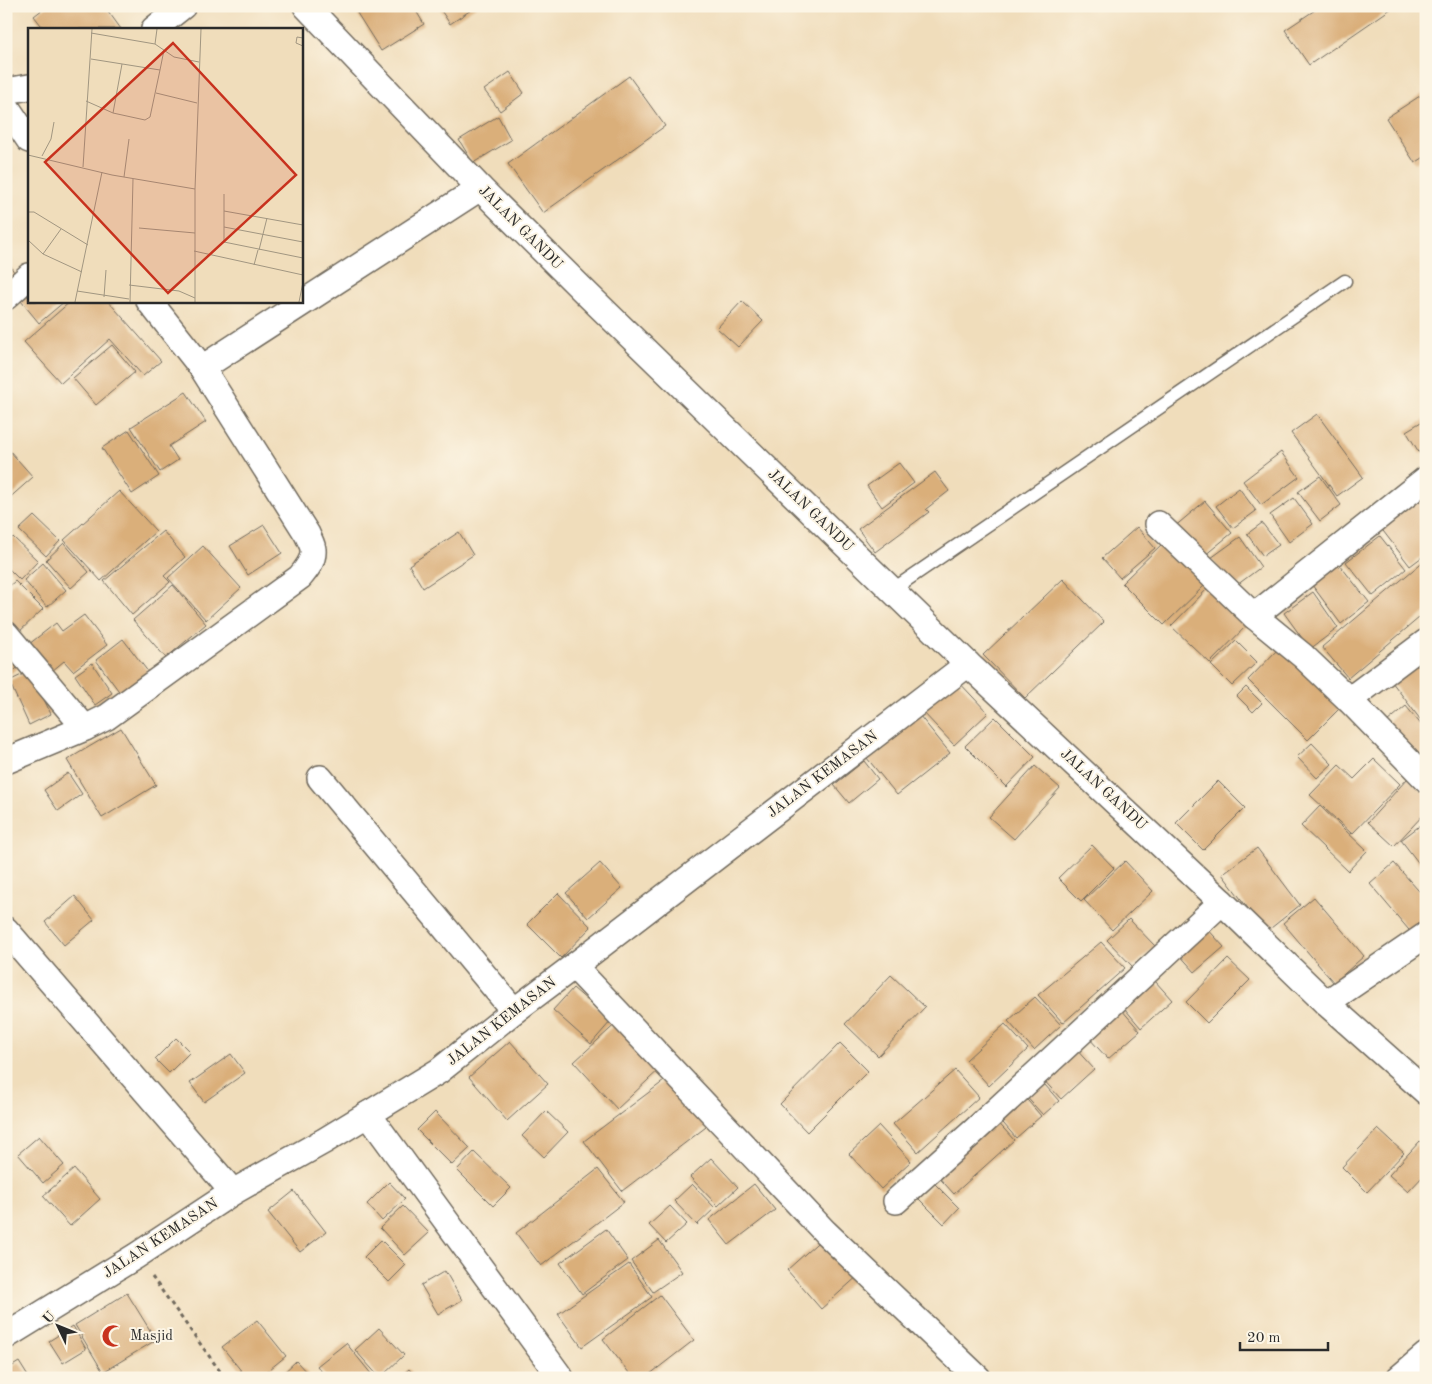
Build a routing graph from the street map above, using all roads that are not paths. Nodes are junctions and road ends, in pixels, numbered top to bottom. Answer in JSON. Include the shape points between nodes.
{"nodes":[{"id":1,"x":183,"y":6,"type":"edge"},
{"id":2,"x":306,"y":6,"type":"edge"},
{"id":3,"x":155,"y":28,"type":"edge"},
{"id":4,"x":28,"y":87,"type":"edge"},
{"id":5,"x":6,"y":91,"type":"edge"},
{"id":6,"x":6,"y":106,"type":"edge"},
{"id":7,"x":28,"y":139,"type":"edge"},
{"id":8,"x":480,"y":188,"type":"junction"},
{"id":9,"x":28,"y":277,"type":"edge"},
{"id":10,"x":1345,"y":281,"type":"dead end"},
{"id":11,"x":6,"y":297,"type":"edge"},
{"id":12,"x":150,"y":302,"type":"edge"},
{"id":13,"x":202,"y":368,"type":"junction"},
{"id":14,"x":1426,"y":479,"type":"edge"},
{"id":15,"x":1158,"y":524,"type":"dead end"},
{"id":16,"x":892,"y":590,"type":"junction"},
{"id":17,"x":1254,"y":616,"type":"junction"},
{"id":18,"x":6,"y":634,"type":"edge"},
{"id":19,"x":1426,"y":642,"type":"edge"},
{"id":20,"x":968,"y":664,"type":"junction"},
{"id":21,"x":1349,"y":700,"type":"junction"},
{"id":22,"x":85,"y":728,"type":"junction"},
{"id":23,"x":6,"y":761,"type":"edge"},
{"id":24,"x":320,"y":778,"type":"dead end"},
{"id":25,"x":1426,"y":779,"type":"edge"},
{"id":26,"x":1222,"y":902,"type":"junction"},
{"id":27,"x":6,"y":930,"type":"edge"},
{"id":28,"x":1426,"y":935,"type":"edge"},
{"id":29,"x":574,"y":966,"type":"junction"},
{"id":30,"x":1326,"y":1002,"type":"junction"},
{"id":31,"x":514,"y":1011,"type":"junction"},
{"id":32,"x":1426,"y":1092,"type":"edge"},
{"id":33,"x":368,"y":1114,"type":"junction"},
{"id":34,"x":233,"y":1192,"type":"junction"},
{"id":35,"x":896,"y":1201,"type":"dead end"},
{"id":36,"x":6,"y":1336,"type":"edge"},
{"id":37,"x":1426,"y":1355,"type":"edge"},
{"id":38,"x":561,"y":1378,"type":"edge"},
{"id":39,"x":978,"y":1378,"type":"edge"},
{"id":40,"x":1399,"y":1378,"type":"edge"}],
"edges":[{"from":1,"to":3,"type":"street"},
{"from":2,"to":8,"type":"street","name":"JALAN GANDU"},
{"from":4,"to":5,"type":"street"},
{"from":6,"to":7,"type":"street"},
{"from":8,"to":13,"type":"street"},
{"from":8,"to":16,"type":"street","name":"JALAN GANDU"},
{"from":9,"to":11,"type":"street"},
{"from":10,"to":16,"type":"lane"},
{"from":12,"to":13,"type":"street"},
{"from":13,"to":22,"type":"street","via":[[307,534],[313,550],[312,560],[300,577],[107,717]]},
{"from":14,"to":17,"type":"street"},
{"from":15,"to":17,"type":"street"},
{"from":16,"to":20,"type":"street","name":"JALAN GANDU"},
{"from":17,"to":21,"type":"street"},
{"from":18,"to":22,"type":"street"},
{"from":19,"to":21,"type":"street"},
{"from":20,"to":26,"type":"street","name":"JALAN GANDU"},
{"from":20,"to":29,"type":"street","name":"JALAN KEMASAN"},
{"from":21,"to":25,"type":"street"},
{"from":22,"to":23,"type":"street"},
{"from":24,"to":31,"type":"street"},
{"from":26,"to":30,"type":"street","name":"JALAN GANDU"},
{"from":26,"to":35,"type":"street"},
{"from":27,"to":34,"type":"street"},
{"from":28,"to":30,"type":"street"},
{"from":29,"to":31,"type":"street","name":"JALAN KEMASAN"},
{"from":29,"to":39,"type":"street","via":[[825,1232]]},
{"from":30,"to":32,"type":"street","name":"JALAN GANDU"},
{"from":31,"to":33,"type":"street","name":"JALAN KEMASAN","via":[[440,1070]]},
{"from":33,"to":34,"type":"street","name":"JALAN KEMASAN"},
{"from":33,"to":38,"type":"street"},
{"from":34,"to":36,"type":"street","name":"JALAN KEMASAN"},
{"from":37,"to":40,"type":"street"}]}
